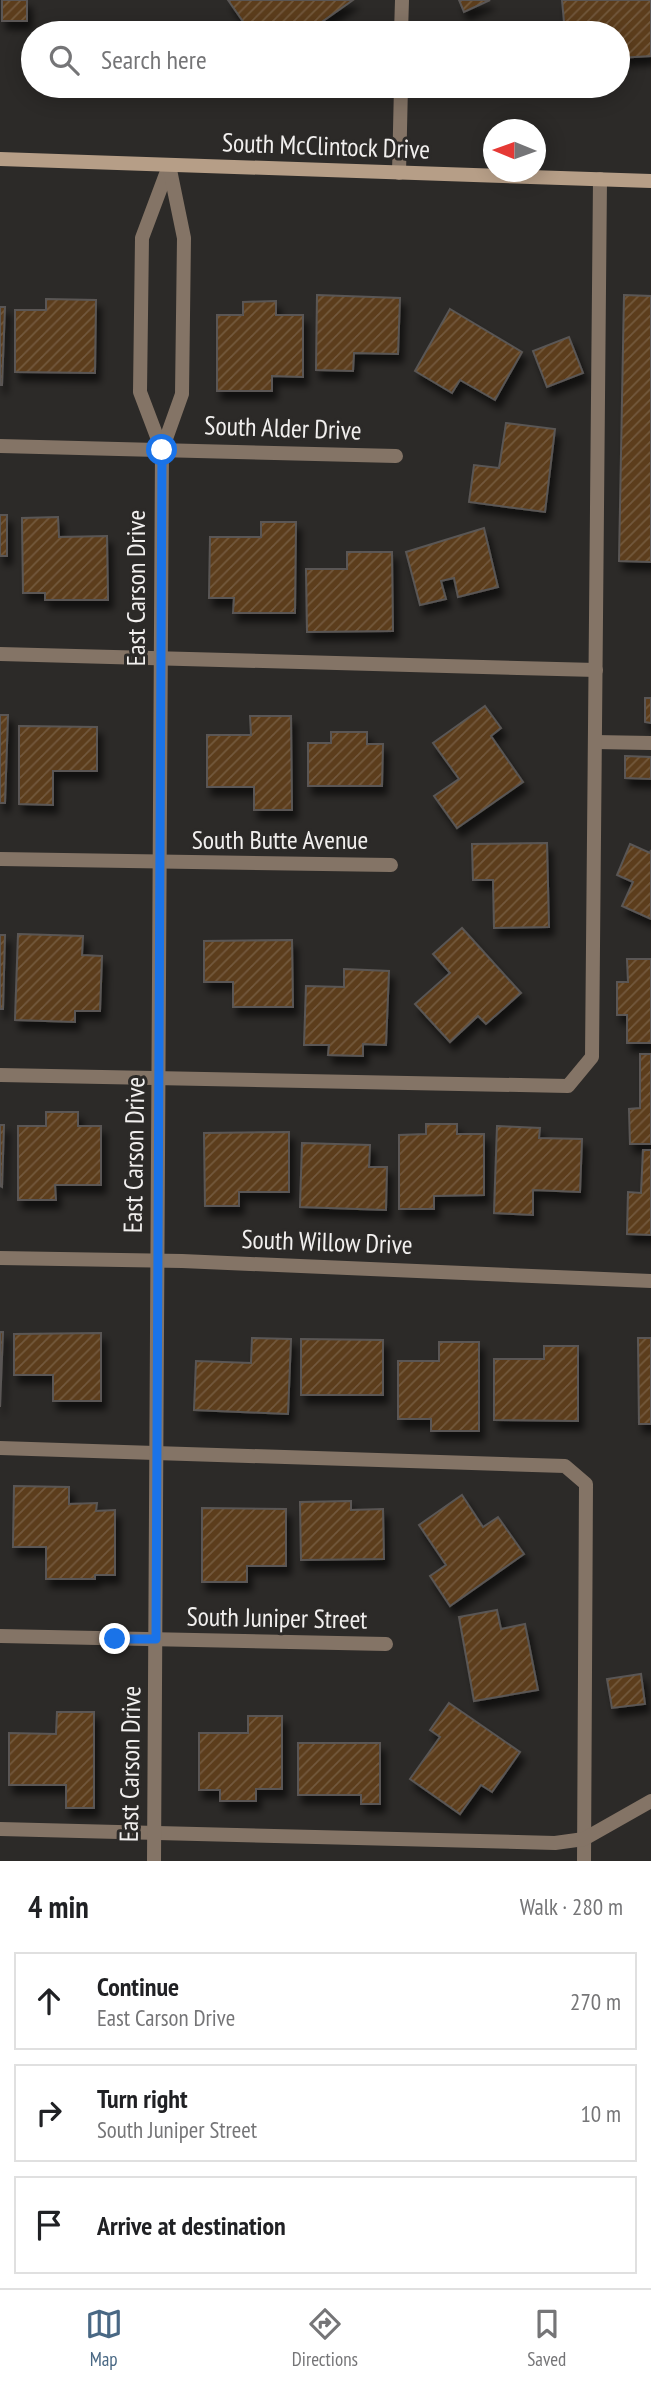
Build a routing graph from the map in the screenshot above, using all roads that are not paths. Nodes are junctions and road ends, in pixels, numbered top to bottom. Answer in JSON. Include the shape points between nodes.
{"nodes":[{"id":1,"x":402,"y":0,"type":"edge"},
{"id":2,"x":401,"y":21,"type":"edge"},
{"id":3,"x":401,"y":98,"type":"edge"},
{"id":4,"x":0,"y":159,"type":"edge"},
{"id":5,"x":169,"y":165,"type":"junction"},
{"id":6,"x":399,"y":173,"type":"junction"},
{"id":7,"x":600,"y":179,"type":"junction"},
{"id":8,"x":651,"y":181,"type":"edge"},
{"id":9,"x":0,"y":446,"type":"edge"},
{"id":10,"x":162,"y":450,"type":"junction"},
{"id":11,"x":396,"y":456,"type":"dead end"},
{"id":12,"x":0,"y":654,"type":"edge"},
{"id":13,"x":160,"y":656,"type":"junction"},
{"id":14,"x":596,"y":670,"type":"junction"},
{"id":15,"x":595,"y":742,"type":"junction"},
{"id":16,"x":651,"y":743,"type":"edge"},
{"id":17,"x":0,"y":859,"type":"edge"},
{"id":18,"x":160,"y":864,"type":"junction"},
{"id":19,"x":391,"y":865,"type":"dead end"},
{"id":20,"x":0,"y":1075,"type":"edge"},
{"id":21,"x":159,"y":1080,"type":"junction"},
{"id":22,"x":0,"y":1258,"type":"edge"},
{"id":23,"x":157,"y":1260,"type":"junction"},
{"id":24,"x":651,"y":1281,"type":"edge"},
{"id":25,"x":0,"y":1448,"type":"edge"},
{"id":26,"x":157,"y":1453,"type":"junction"},
{"id":27,"x":0,"y":1636,"type":"edge"},
{"id":28,"x":156,"y":1639,"type":"junction"},
{"id":29,"x":386,"y":1644,"type":"dead end"},
{"id":30,"x":651,"y":1801,"type":"edge"},
{"id":31,"x":0,"y":1829,"type":"edge"},
{"id":32,"x":154,"y":1832,"type":"junction"},
{"id":33,"x":584,"y":1839,"type":"junction"},
{"id":34,"x":154,"y":1861,"type":"edge"},
{"id":35,"x":584,"y":1861,"type":"edge"}],
"edges":[{"from":1,"to":2,"type":"street"},
{"from":3,"to":6,"type":"street"},
{"from":4,"to":5,"type":"main road","name":"South McClintock Drive"},
{"from":5,"to":6,"type":"main road","name":"South McClintock Drive"},
{"from":5,"to":10,"type":"street","name":"East Carson Drive","via":[[184,238],[181,394]]},
{"from":5,"to":10,"type":"street","name":"East Carson Drive","via":[[142,238],[140,393]]},
{"from":6,"to":7,"type":"main road","name":"South McClintock Drive"},
{"from":7,"to":8,"type":"main road","name":"South McClintock Drive"},
{"from":7,"to":14,"type":"street"},
{"from":9,"to":10,"type":"street","name":"South Alder Drive"},
{"from":10,"to":11,"type":"street","name":"South Alder Drive"},
{"from":10,"to":13,"type":"street","name":"East Carson Drive"},
{"from":12,"to":13,"type":"street"},
{"from":13,"to":14,"type":"street"},
{"from":13,"to":18,"type":"street","name":"East Carson Drive"},
{"from":14,"to":15,"type":"street"},
{"from":15,"to":16,"type":"street"},
{"from":15,"to":21,"type":"street","via":[[592,1057],[568,1086]]},
{"from":17,"to":18,"type":"street","name":"South Butte Avenue"},
{"from":18,"to":19,"type":"street","name":"South Butte Avenue"},
{"from":18,"to":21,"type":"street","name":"East Carson Drive"},
{"from":20,"to":21,"type":"street"},
{"from":21,"to":23,"type":"street","name":"East Carson Drive"},
{"from":22,"to":23,"type":"street","name":"South Willow Drive"},
{"from":23,"to":24,"type":"street","name":"South Willow Drive"},
{"from":23,"to":26,"type":"street","name":"East Carson Drive"},
{"from":25,"to":26,"type":"street"},
{"from":26,"to":28,"type":"street","name":"East Carson Drive"},
{"from":26,"to":33,"type":"street","via":[[565,1466],[575,1475],[586,1485]]},
{"from":27,"to":28,"type":"street","name":"South Juniper Street"},
{"from":28,"to":29,"type":"street","name":"South Juniper Street"},
{"from":28,"to":32,"type":"street","name":"East Carson Drive"},
{"from":30,"to":33,"type":"street"},
{"from":31,"to":32,"type":"street"},
{"from":32,"to":33,"type":"street","via":[[555,1843]]},
{"from":32,"to":34,"type":"street","name":"East Carson Drive"},
{"from":33,"to":35,"type":"street"}]}
